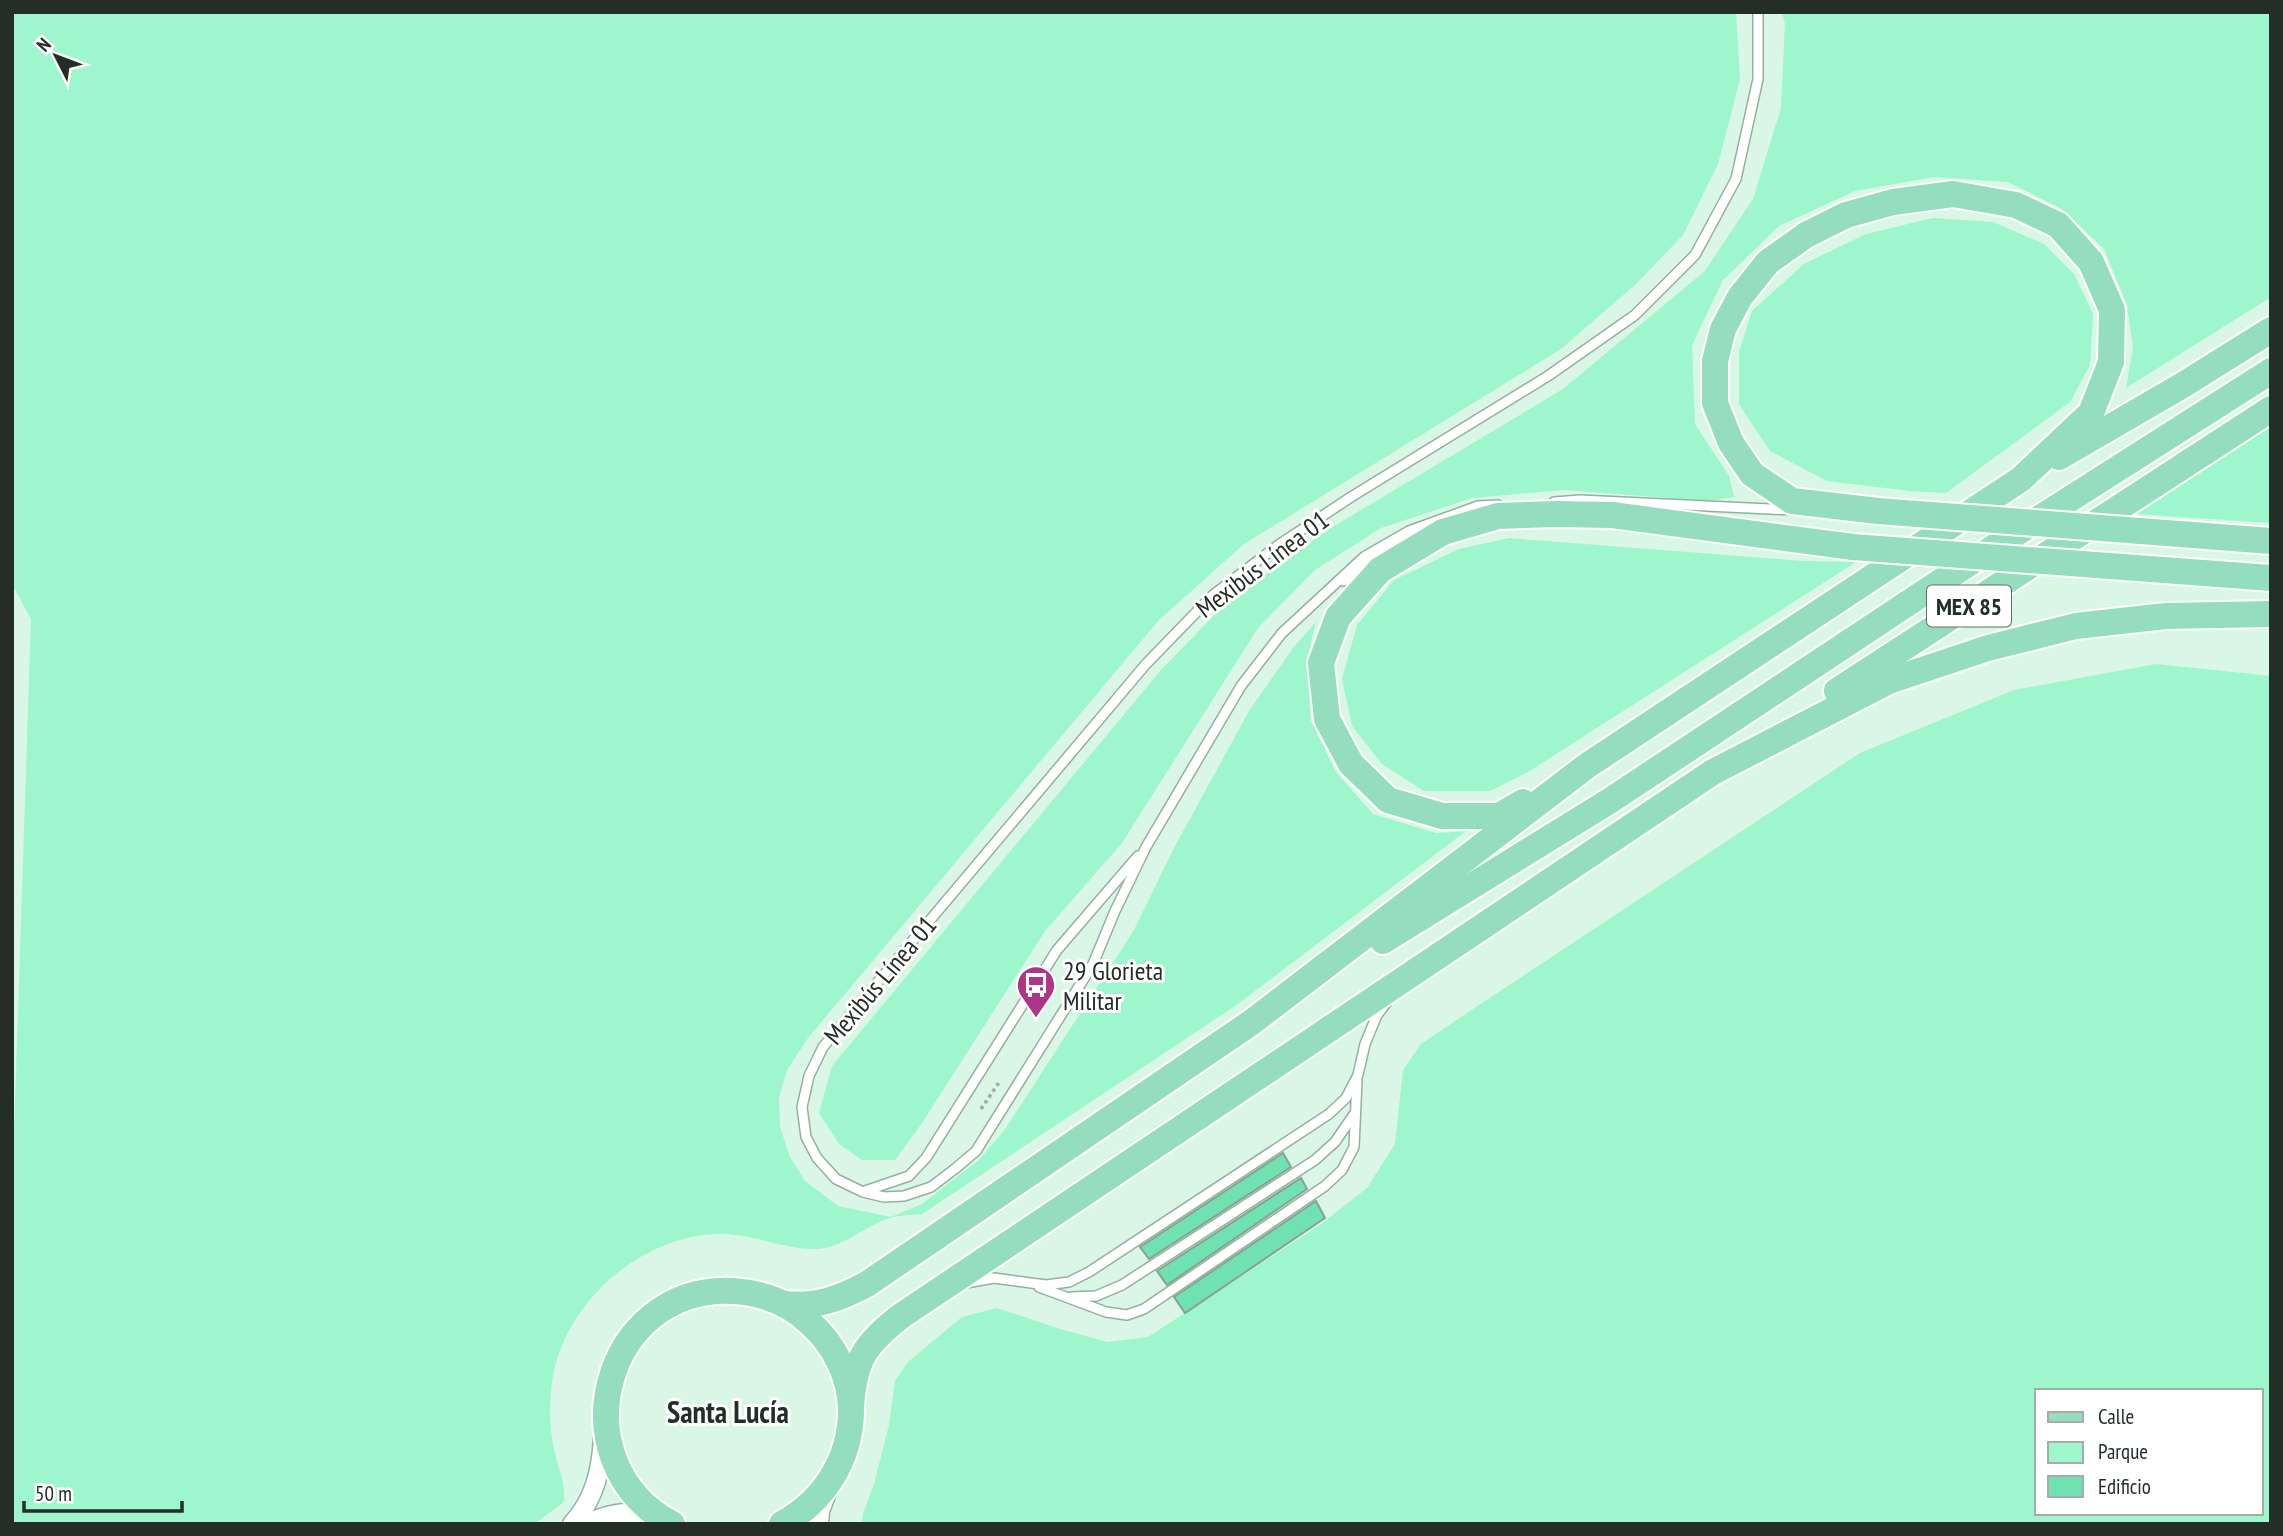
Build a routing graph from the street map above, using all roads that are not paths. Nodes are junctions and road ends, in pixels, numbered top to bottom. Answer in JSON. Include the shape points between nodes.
{"nodes":[{"id":1,"x":1758,"y":12,"type":"edge"},
{"id":2,"x":2271,"y":330,"type":"edge"},
{"id":3,"x":2271,"y":371,"type":"edge"},
{"id":4,"x":2271,"y":410,"type":"edge"},
{"id":5,"x":2021,"y":478,"type":"junction"},
{"id":6,"x":1542,"y":502,"type":"dead end"},
{"id":7,"x":1504,"y":504,"type":"dead end"},
{"id":8,"x":1878,"y":511,"type":"junction"},
{"id":9,"x":1443,"y":532,"type":"junction"},
{"id":10,"x":2271,"y":541,"type":"edge"},
{"id":11,"x":2271,"y":578,"type":"edge"},
{"id":12,"x":1319,"y":597,"type":"junction"},
{"id":13,"x":2271,"y":614,"type":"edge"},
{"id":14,"x":1588,"y":765,"type":"junction"},
{"id":15,"x":1713,"y":772,"type":"junction"},
{"id":16,"x":1146,"y":847,"type":"junction"},
{"id":17,"x":1428,"y":962,"type":"junction"},
{"id":18,"x":1252,"y":1022,"type":"junction"},
{"id":19,"x":1357,"y":1075,"type":"junction"},
{"id":20,"x":1356,"y":1112,"type":"junction"},
{"id":21,"x":863,"y":1192,"type":"junction"},
{"id":22,"x":1021,"y":1280,"type":"junction"},
{"id":23,"x":929,"y":1297,"type":"junction"},
{"id":24,"x":1065,"y":1297,"type":"junction"},
{"id":25,"x":785,"y":1304,"type":"junction"},
{"id":26,"x":851,"y":1408,"type":"junction"},
{"id":27,"x":605,"y":1410,"type":"junction"},
{"id":28,"x":832,"y":1478,"type":"junction"},
{"id":29,"x":671,"y":1523,"type":"edge"},
{"id":30,"x":572,"y":1524,"type":"edge"},
{"id":31,"x":586,"y":1524,"type":"edge"},
{"id":32,"x":782,"y":1524,"type":"edge"},
{"id":33,"x":819,"y":1524,"type":"edge"}],
"edges":[{"from":1,"to":21,"type":"lane","name":"Mexibús Línea 01","via":[[1758,79],[1736,179],[1695,255],[1635,315],[1548,376],[1351,497],[1213,594],[1146,664],[822,1048],[802,1107],[806,1137],[836,1179]]},
{"from":2,"to":5,"type":"main road"},
{"from":3,"to":18,"type":"main road","via":[[1946,578],[1611,800]]},
{"from":4,"to":15,"type":"main road","number":"MEX 85"},
{"from":5,"to":8,"type":"main road","via":[[2091,413],[2111,362],[2112,310],[2091,262],[2058,225],[2015,205],[1953,194],[1892,202],[1846,215],[1806,235],[1768,262],[1740,297],[1723,329],[1715,361],[1715,403],[1731,443],[1752,474],[1792,500]]},
{"from":5,"to":14,"type":"main road"},
{"from":6,"to":8,"type":"lane"},
{"from":7,"to":12,"type":"lane","name":"Mexibús Línea 01","via":[[1478,506],[1409,531],[1364,557]]},
{"from":8,"to":10,"type":"main road","bridge":true},
{"from":9,"to":11,"type":"main road","bridge":true,"via":[[1498,516],[1612,515],[1853,547]]},
{"from":9,"to":12,"type":"lane","name":"Mexibús Línea 01","via":[[1374,561]]},
{"from":9,"to":14,"type":"main road","via":[[1380,570],[1338,617],[1321,663],[1327,719],[1351,764],[1388,800],[1442,816],[1499,816]]},
{"from":12,"to":16,"type":"lane","name":"Mexibús Línea 01","via":[[1282,633],[1241,686]]},
{"from":13,"to":15,"type":"main road","via":[[2166,615],[2076,626],[1988,648],[1889,681]]},
{"from":14,"to":18,"type":"main road"},
{"from":15,"to":17,"type":"main road"},
{"from":16,"to":21,"type":"lane","name":"Mexibús Línea 01","via":[[1057,950],[926,1158],[909,1176]]},
{"from":16,"to":21,"type":"lane","name":"Mexibús Línea 01","via":[[1093,964],[976,1151],[931,1186],[904,1196]]},
{"from":17,"to":19,"type":"lane","via":[[1377,1015]]},
{"from":17,"to":23,"type":"main road"},
{"from":18,"to":25,"type":"main road","via":[[867,1284],[824,1304]]},
{"from":19,"to":20,"type":"lane"},
{"from":19,"to":22,"type":"lane","via":[[1346,1098],[1329,1114],[1089,1272],[1069,1282],[1046,1285]]},
{"from":20,"to":24,"type":"lane","via":[[1335,1142],[1315,1160],[1122,1285],[1097,1296]]},
{"from":20,"to":24,"type":"lane","via":[[1354,1147],[1342,1170],[1144,1309],[1127,1315],[1106,1312]]},
{"from":22,"to":23,"type":"lane","via":[[994,1278]]},
{"from":22,"to":24,"type":"lane"},
{"from":23,"to":26,"type":"main road","via":[[865,1348],[852,1380]]},
{"from":25,"to":26,"type":"main road","via":[[803,1316],[832,1348]]},
{"from":25,"to":27,"type":"main road","via":[[766,1296],[725,1291],[685,1298],[666,1308],[649,1319],[622,1350]]},
{"from":26,"to":28,"type":"main road","via":[[847,1444]]},
{"from":27,"to":29,"type":"main road","via":[[610,1450],[618,1469],[640,1501]]},
{"from":27,"to":30,"type":"street","via":[[594,1489]]},
{"from":28,"to":32,"type":"main road","via":[[808,1506]]},
{"from":28,"to":33,"type":"street"},
{"from":29,"to":31,"type":"street","via":[[633,1511]]}]}
